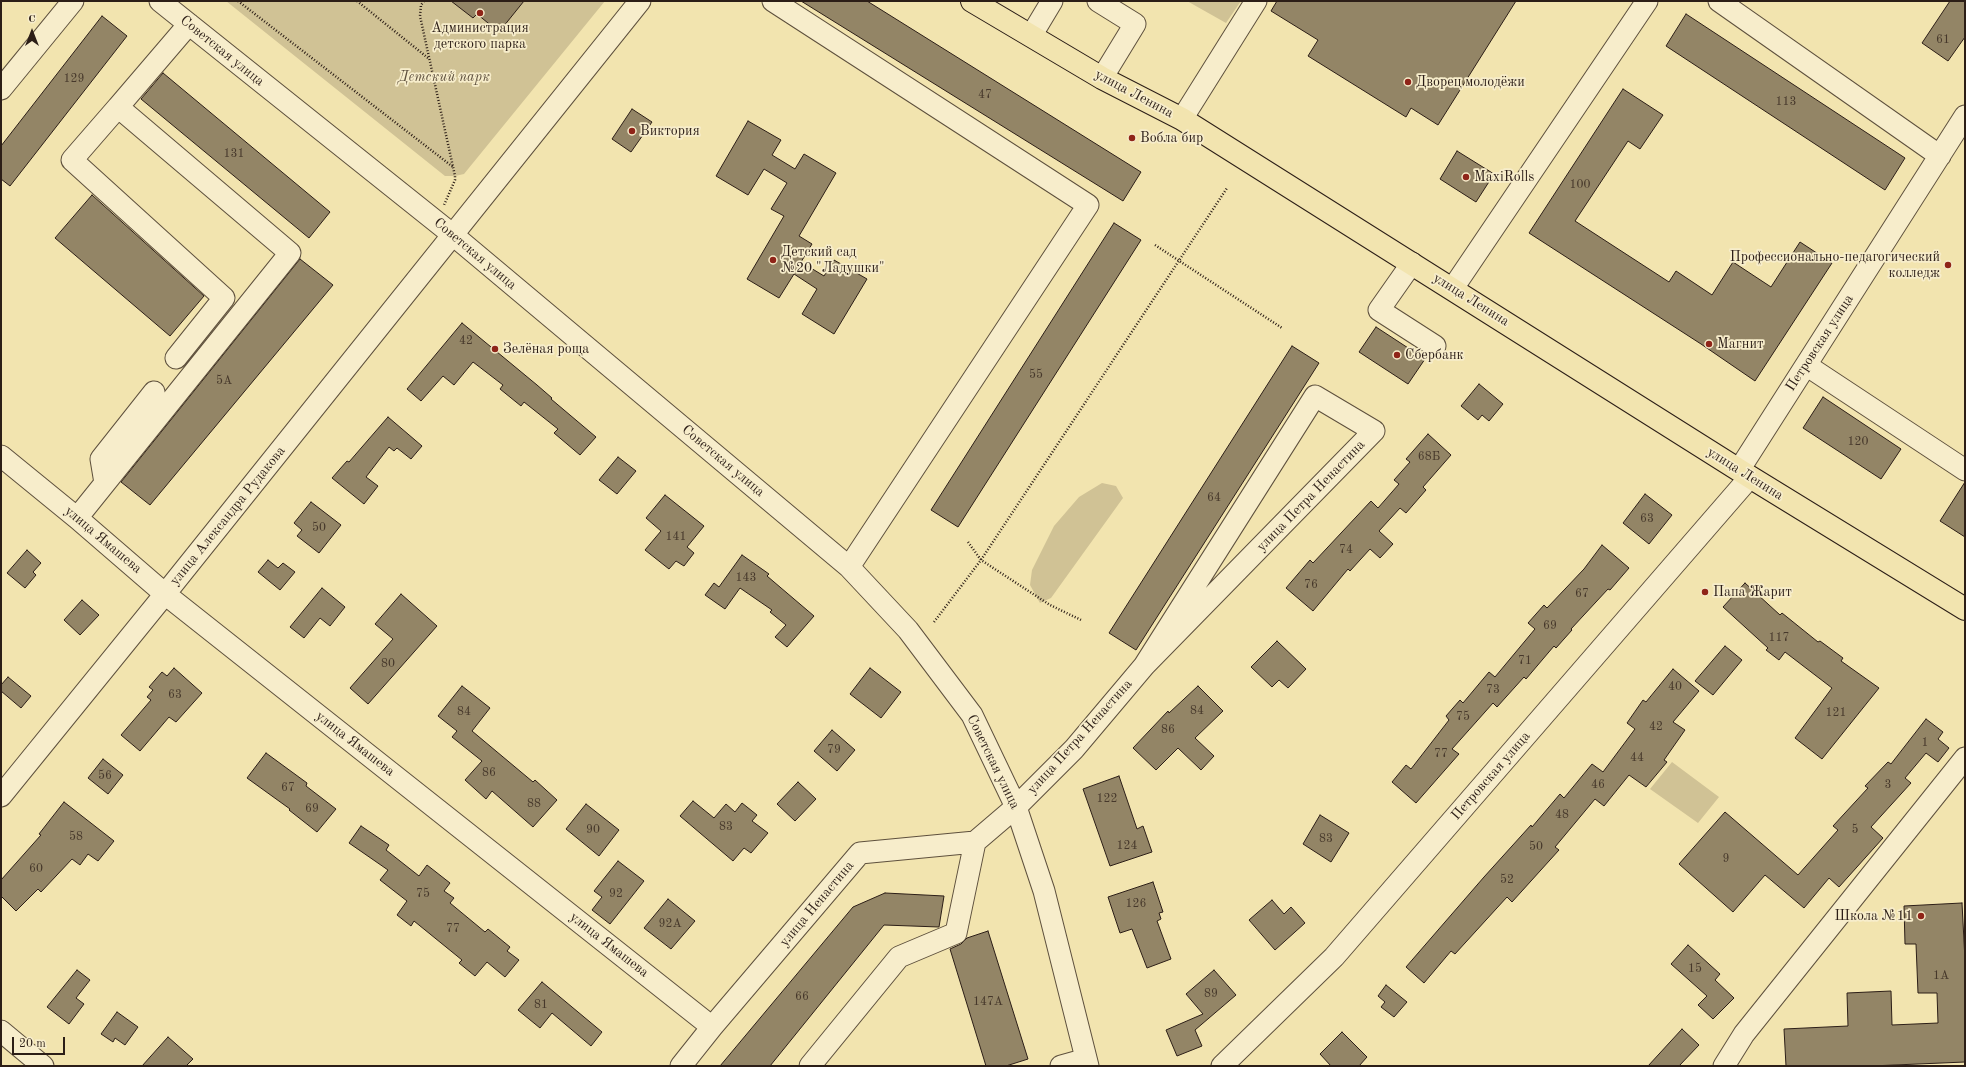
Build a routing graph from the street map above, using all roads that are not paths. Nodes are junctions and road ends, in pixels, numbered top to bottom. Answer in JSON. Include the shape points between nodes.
{"nodes":[{"id":1,"x":73,"y":1,"type":"edge"},
{"id":2,"x":160,"y":1,"type":"edge"},
{"id":3,"x":640,"y":1,"type":"edge"},
{"id":4,"x":773,"y":1,"type":"edge"},
{"id":5,"x":972,"y":1,"type":"edge"},
{"id":6,"x":1052,"y":1,"type":"edge"},
{"id":7,"x":1098,"y":1,"type":"edge"},
{"id":8,"x":1256,"y":1,"type":"edge"},
{"id":9,"x":1648,"y":1,"type":"edge"},
{"id":10,"x":1718,"y":1,"type":"edge"},
{"id":11,"x":189,"y":24,"type":"junction"},
{"id":12,"x":1031,"y":36,"type":"junction"},
{"id":13,"x":1102,"y":78,"type":"junction"},
{"id":14,"x":1,"y":89,"type":"edge"},
{"id":15,"x":118,"y":107,"type":"junction"},
{"id":16,"x":1965,"y":116,"type":"edge"},
{"id":17,"x":1182,"y":119,"type":"junction"},
{"id":18,"x":1940,"y":156,"type":"junction"},
{"id":19,"x":453,"y":235,"type":"junction"},
{"id":20,"x":1412,"y":263,"type":"junction"},
{"id":21,"x":1453,"y":288,"type":"junction"},
{"id":22,"x":1435,"y":346,"type":"dead end"},
{"id":23,"x":176,"y":358,"type":"dead end"},
{"id":24,"x":1806,"y":364,"type":"junction"},
{"id":25,"x":154,"y":392,"type":"dead end"},
{"id":26,"x":1,"y":456,"type":"edge"},
{"id":27,"x":1965,"y":470,"type":"edge"},
{"id":28,"x":1744,"y":474,"type":"junction"},
{"id":29,"x":105,"y":483,"type":"junction"},
{"id":30,"x":77,"y":518,"type":"junction"},
{"id":31,"x":849,"y":567,"type":"junction"},
{"id":32,"x":165,"y":594,"type":"junction"},
{"id":33,"x":1965,"y":609,"type":"edge"},
{"id":34,"x":1144,"y":666,"type":"junction"},
{"id":35,"x":1965,"y":758,"type":"edge"},
{"id":36,"x":1,"y":796,"type":"edge"},
{"id":37,"x":1016,"y":807,"type":"junction"},
{"id":38,"x":975,"y":842,"type":"junction"},
{"id":39,"x":712,"y":1027,"type":"junction"},
{"id":40,"x":1,"y":1031,"type":"edge"},
{"id":41,"x":1087,"y":1063,"type":"edge"},
{"id":42,"x":43,"y":1066,"type":"edge"},
{"id":43,"x":681,"y":1066,"type":"edge"},
{"id":44,"x":810,"y":1066,"type":"edge"},
{"id":45,"x":1061,"y":1066,"type":"edge"},
{"id":46,"x":1222,"y":1066,"type":"edge"},
{"id":47,"x":1724,"y":1066,"type":"edge"}],
"edges":[{"from":1,"to":14,"type":"street"},
{"from":2,"to":11,"type":"street","name":"Советская улица"},
{"from":3,"to":19,"type":"street","name":"улица Александра Рудакова"},
{"from":4,"to":31,"type":"street","via":[[1088,205]]},
{"from":5,"to":12,"type":"main road","name":"улица Ленина"},
{"from":6,"to":12,"type":"street"},
{"from":7,"to":13,"type":"street","via":[[1135,24]]},
{"from":8,"to":17,"type":"street"},
{"from":9,"to":21,"type":"street"},
{"from":10,"to":18,"type":"street"},
{"from":11,"to":15,"type":"street"},
{"from":11,"to":19,"type":"street","name":"Советская улица"},
{"from":12,"to":13,"type":"main road","name":"улица Ленина"},
{"from":13,"to":17,"type":"main road","name":"улица Ленина"},
{"from":15,"to":23,"type":"street","via":[[72,160],[224,298]]},
{"from":15,"to":29,"type":"street","via":[[290,253]]},
{"from":16,"to":18,"type":"street","name":"Петровская улица"},
{"from":17,"to":20,"type":"main road","name":"улица Ленина"},
{"from":18,"to":24,"type":"street","name":"Петровская улица"},
{"from":19,"to":31,"type":"street","name":"Советская улица"},
{"from":19,"to":32,"type":"street","name":"улица Александра Рудакова"},
{"from":20,"to":21,"type":"main road","name":"улица Ленина"},
{"from":20,"to":22,"type":"street","via":[[1379,310]]},
{"from":21,"to":28,"type":"main road","name":"улица Ленина"},
{"from":24,"to":27,"type":"street"},
{"from":24,"to":28,"type":"street","name":"Петровская улица"},
{"from":25,"to":29,"type":"street","via":[[101,459]]},
{"from":26,"to":30,"type":"street","name":"улица Ямашева"},
{"from":28,"to":33,"type":"main road","name":"улица Ленина"},
{"from":28,"to":46,"type":"street","name":"Петровская улица","via":[[1334,957]]},
{"from":29,"to":30,"type":"street"},
{"from":30,"to":32,"type":"street","name":"улица Ямашева"},
{"from":31,"to":37,"type":"street","name":"Советская улица","via":[[908,630],[972,715]]},
{"from":32,"to":36,"type":"street","name":"улица Александра Рудакова"},
{"from":32,"to":39,"type":"street","name":"улица Ямашева"},
{"from":34,"to":34,"type":"street","name":"улица Петра Ненастина","via":[[1315,396],[1374,431],[1335,470]]},
{"from":34,"to":37,"type":"street","name":"улица Петра Ненастина","via":[[1074,749]]},
{"from":35,"to":47,"type":"street","via":[[1744,1034]]},
{"from":37,"to":38,"type":"street"},
{"from":37,"to":41,"type":"street","name":"Советская улица","via":[[1044,891]]},
{"from":38,"to":39,"type":"street","name":"улица Ненастина","via":[[860,853]]},
{"from":38,"to":44,"type":"street","via":[[956,933],[899,957]]},
{"from":39,"to":43,"type":"street","name":"улица Ненастина"},
{"from":40,"to":42,"type":"street"},
{"from":41,"to":45,"type":"street"}]}
